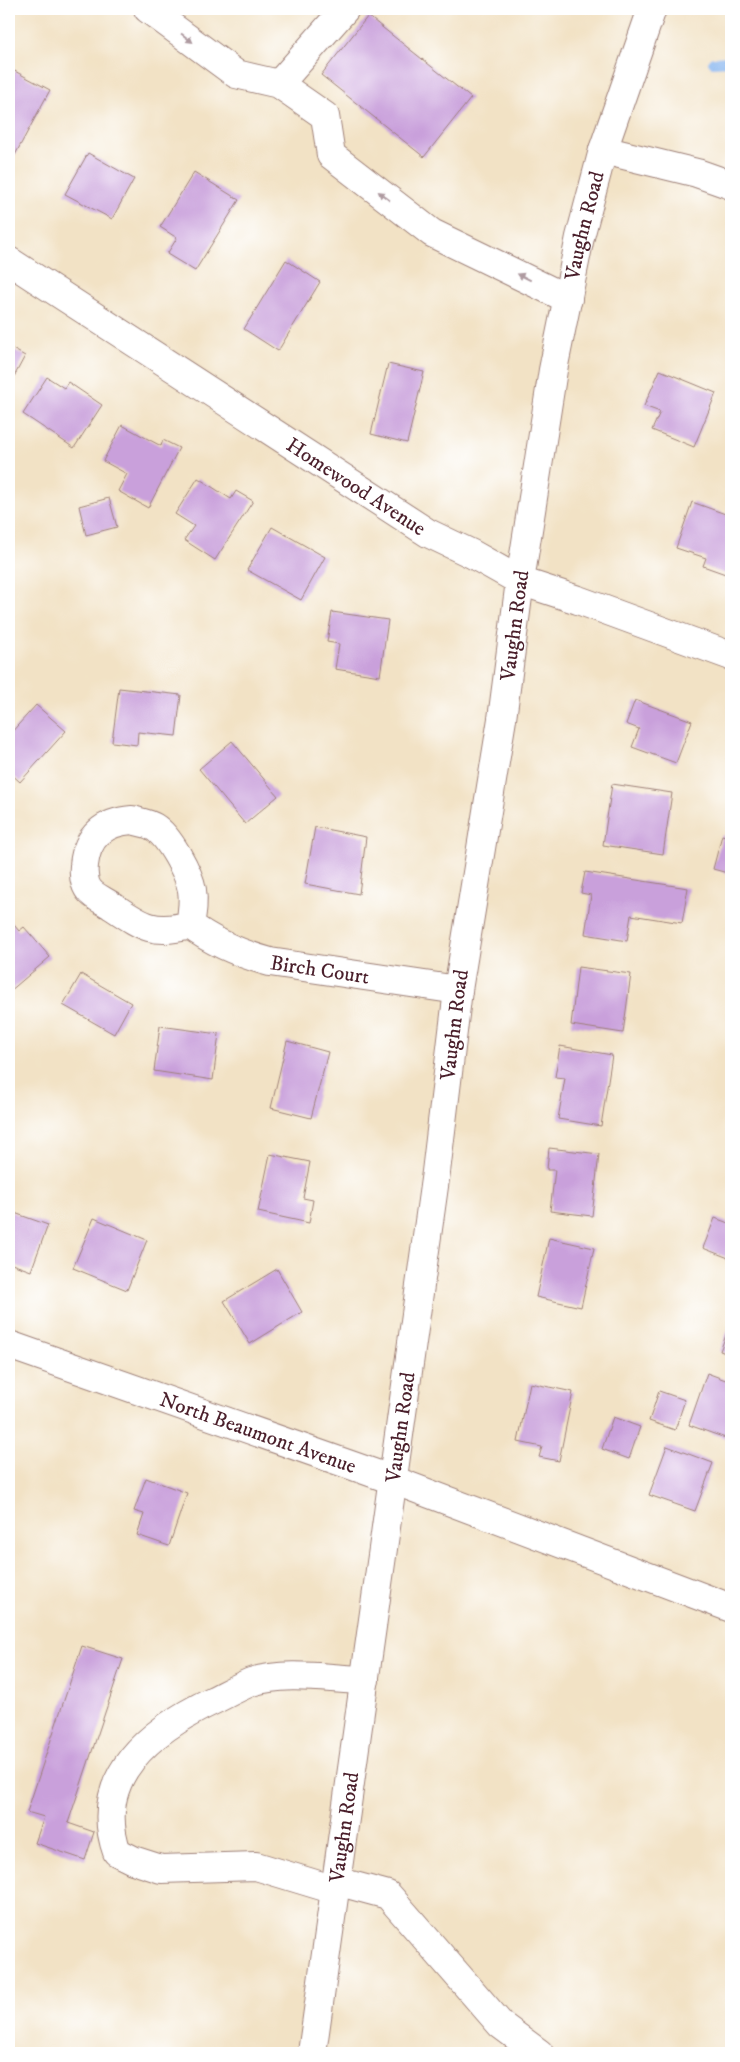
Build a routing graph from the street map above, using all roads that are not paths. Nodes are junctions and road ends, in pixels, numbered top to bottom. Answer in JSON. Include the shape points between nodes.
{"nodes":[{"id":1,"x":148,"y":9,"type":"edge"},
{"id":2,"x":345,"y":9,"type":"edge"},
{"id":3,"x":652,"y":9,"type":"edge"},
{"id":4,"x":279,"y":84,"type":"junction"},
{"id":5,"x":604,"y":150,"type":"junction"},
{"id":6,"x":731,"y":185,"type":"edge"},
{"id":7,"x":9,"y":261,"type":"edge"},
{"id":8,"x":568,"y":299,"type":"junction"},
{"id":9,"x":520,"y":582,"type":"junction"},
{"id":10,"x":731,"y":656,"type":"edge"},
{"id":11,"x":190,"y":925,"type":"junction"},
{"id":12,"x":458,"y":990,"type":"junction"},
{"id":13,"x":9,"y":1344,"type":"edge"},
{"id":14,"x":393,"y":1480,"type":"junction"},
{"id":15,"x":731,"y":1608,"type":"edge"},
{"id":16,"x":365,"y":1680,"type":"junction"},
{"id":17,"x":336,"y":1885,"type":"junction"},
{"id":18,"x":312,"y":2053,"type":"edge"},
{"id":19,"x":539,"y":2053,"type":"edge"}],
"edges":[{"from":1,"to":4,"type":"street","one_way":true,"via":[[236,74]]},
{"from":2,"to":4,"type":"street"},
{"from":3,"to":5,"type":"street","name":"Vaughn Road"},
{"from":8,"to":4,"type":"street","one_way":true,"via":[[432,233],[331,155],[325,116]]},
{"from":5,"to":6,"type":"street","via":[[697,173]]},
{"from":5,"to":8,"type":"street","name":"Vaughn Road","via":[[580,237]]},
{"from":7,"to":9,"type":"street","name":"Homewood Avenue","via":[[428,533]]},
{"from":8,"to":9,"type":"street","name":"Vaughn Road","via":[[553,370]]},
{"from":9,"to":10,"type":"street","name":"Homewood Avenue"},
{"from":9,"to":12,"type":"street","name":"Vaughn Road","via":[[502,719]]},
{"from":11,"to":11,"type":"street","via":[[192,890],[164,835],[153,826],[132,820],[117,821],[98,833],[85,851],[83,873],[89,890],[138,924],[172,930]]},
{"from":11,"to":12,"type":"street","name":"Birch Court","via":[[242,955],[270,962]]},
{"from":12,"to":14,"type":"street","name":"Vaughn Road"},
{"from":13,"to":14,"type":"street","name":"North Beaumont Avenue"},
{"from":14,"to":15,"type":"street","name":"North Beaumont Avenue"},
{"from":14,"to":16,"type":"street","name":"Vaughn Road"},
{"from":16,"to":17,"type":"street","name":"Vaughn Road"},
{"from":16,"to":17,"type":"street","via":[[284,1676],[252,1682],[189,1711],[156,1734],[136,1754],[113,1791],[111,1834],[117,1852],[133,1860],[162,1869],[256,1866]]},
{"from":17,"to":18,"type":"street","name":"Vaughn Road"},
{"from":17,"to":19,"type":"street","via":[[388,1895],[501,2025]]}]}
